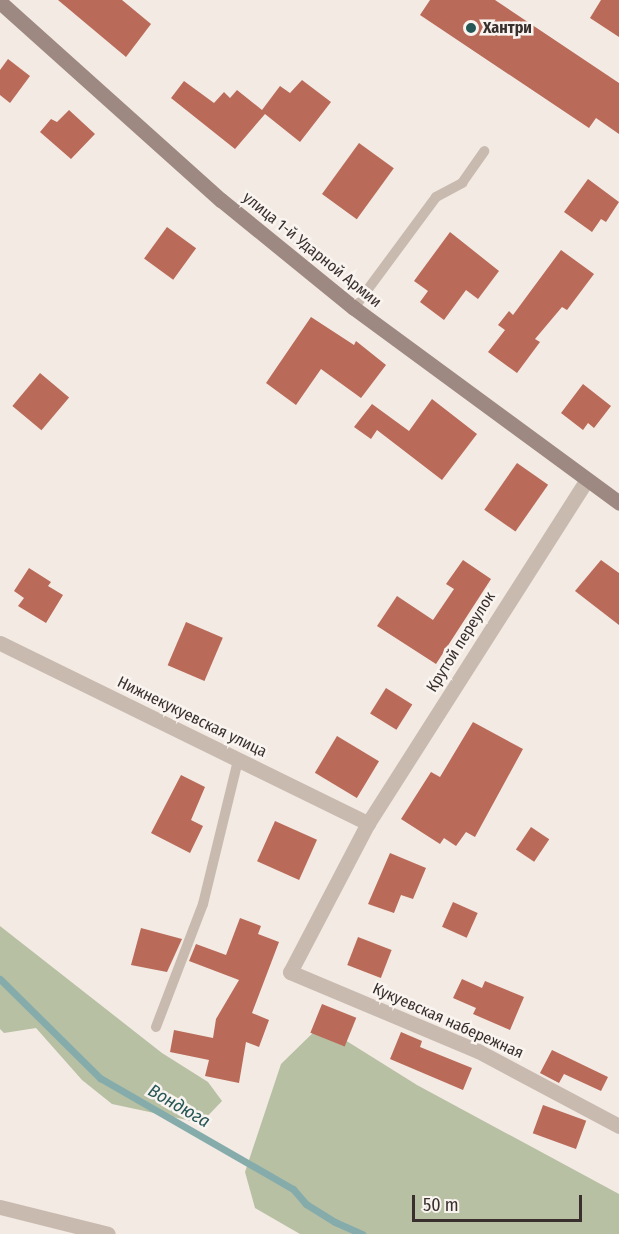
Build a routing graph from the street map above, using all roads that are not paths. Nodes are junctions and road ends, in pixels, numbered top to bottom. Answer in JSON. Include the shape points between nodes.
{"nodes":[{"id":1,"x":0,"y":2,"type":"edge"},
{"id":2,"x":484,"y":151,"type":"dead end"},
{"id":3,"x":354,"y":308,"type":"junction"},
{"id":4,"x":586,"y":481,"type":"junction"},
{"id":5,"x":619,"y":503,"type":"edge"},
{"id":6,"x":0,"y":642,"type":"edge"},
{"id":7,"x":238,"y":760,"type":"junction"},
{"id":8,"x":368,"y":824,"type":"junction"},
{"id":9,"x":290,"y":972,"type":"joint"},
{"id":10,"x":156,"y":1027,"type":"dead end"},
{"id":11,"x":619,"y":1126,"type":"edge"},
{"id":12,"x":0,"y":1207,"type":"edge"},
{"id":13,"x":108,"y":1234,"type":"edge"}],
"edges":[{"from":1,"to":3,"type":"main road","name":"улица 1-й Ударной Армии","via":[[222,200]]},
{"from":2,"to":3,"type":"lane","via":[[462,183],[436,197]]},
{"from":3,"to":4,"type":"main road","name":"улица 1-й Ударной Армии"},
{"from":4,"to":5,"type":"main road","name":"улица 1-й Ударной Армии"},
{"from":4,"to":8,"type":"street","name":"Крутой переулок"},
{"from":6,"to":7,"type":"street","name":"Нижнекукуевская улица"},
{"from":7,"to":8,"type":"street","name":"Нижнекукуевская улица"},
{"from":7,"to":10,"type":"lane","via":[[203,904]]},
{"from":8,"to":9,"type":"street","name":"Крутой переулок"},
{"from":9,"to":11,"type":"street","name":"Кукуевская набережная","via":[[478,1051]]},
{"from":12,"to":13,"type":"street"}]}
